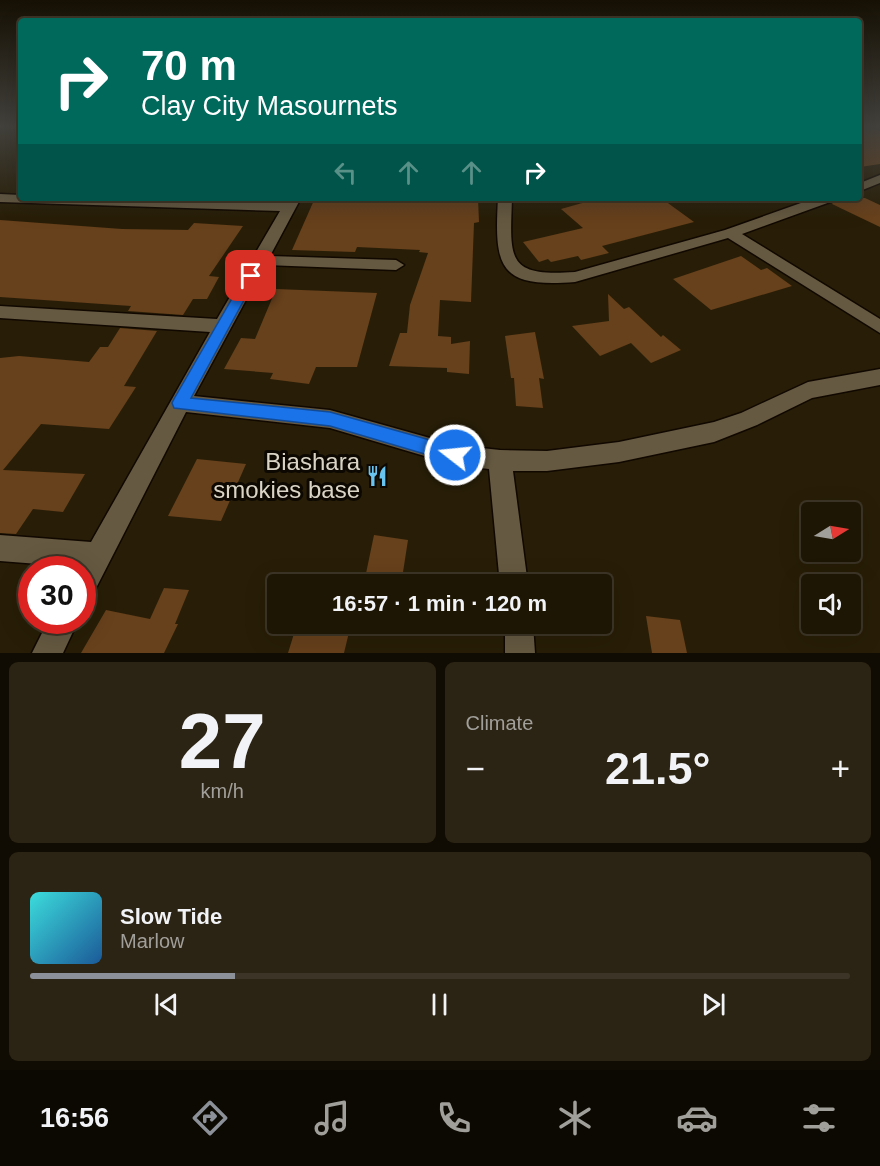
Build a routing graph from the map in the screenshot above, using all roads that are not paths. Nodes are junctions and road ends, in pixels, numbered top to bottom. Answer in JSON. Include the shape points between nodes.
{"nodes":[{"id":1,"x":0,"y":198,"type":"edge"},
{"id":2,"x":18,"y":198,"type":"edge"},
{"id":3,"x":219,"y":201,"type":"edge"},
{"id":4,"x":505,"y":201,"type":"edge"},
{"id":5,"x":820,"y":201,"type":"edge"},
{"id":6,"x":292,"y":202,"type":"edge"},
{"id":7,"x":730,"y":233,"type":"junction"},
{"id":8,"x":260,"y":260,"type":"junction"},
{"id":9,"x":396,"y":265,"type":"dead end"},
{"id":10,"x":0,"y":312,"type":"edge"},
{"id":11,"x":224,"y":326,"type":"junction"},
{"id":12,"x":880,"y":327,"type":"edge"},
{"id":13,"x":880,"y":377,"type":"edge"},
{"id":14,"x":180,"y":403,"type":"junction"},
{"id":15,"x":500,"y":460,"type":"junction"},
{"id":16,"x":0,"y":548,"type":"edge"},
{"id":17,"x":99,"y":556,"type":"junction"},
{"id":18,"x":96,"y":561,"type":"edge"},
{"id":19,"x":513,"y":574,"type":"edge"},
{"id":20,"x":57,"y":634,"type":"edge"},
{"id":21,"x":519,"y":634,"type":"edge"},
{"id":22,"x":47,"y":653,"type":"edge"},
{"id":23,"x":520,"y":653,"type":"edge"}],
"edges":[{"from":1,"to":2,"type":"street"},
{"from":3,"to":6,"type":"street"},
{"from":4,"to":7,"type":"street","via":[[506,257],[516,271],[549,280],[575,277]]},
{"from":5,"to":7,"type":"street"},
{"from":6,"to":8,"type":"street"},
{"from":7,"to":12,"type":"street"},
{"from":8,"to":9,"type":"street"},
{"from":8,"to":11,"type":"street"},
{"from":10,"to":11,"type":"street"},
{"from":11,"to":14,"type":"street"},
{"from":13,"to":15,"type":"street","via":[[808,390],[714,432],[619,452],[547,461]]},
{"from":14,"to":15,"type":"street","via":[[330,419],[455,455]]},
{"from":14,"to":17,"type":"street"},
{"from":15,"to":19,"type":"street"},
{"from":16,"to":17,"type":"street"},
{"from":17,"to":18,"type":"street"},
{"from":20,"to":22,"type":"street"},
{"from":21,"to":23,"type":"street"}]}
